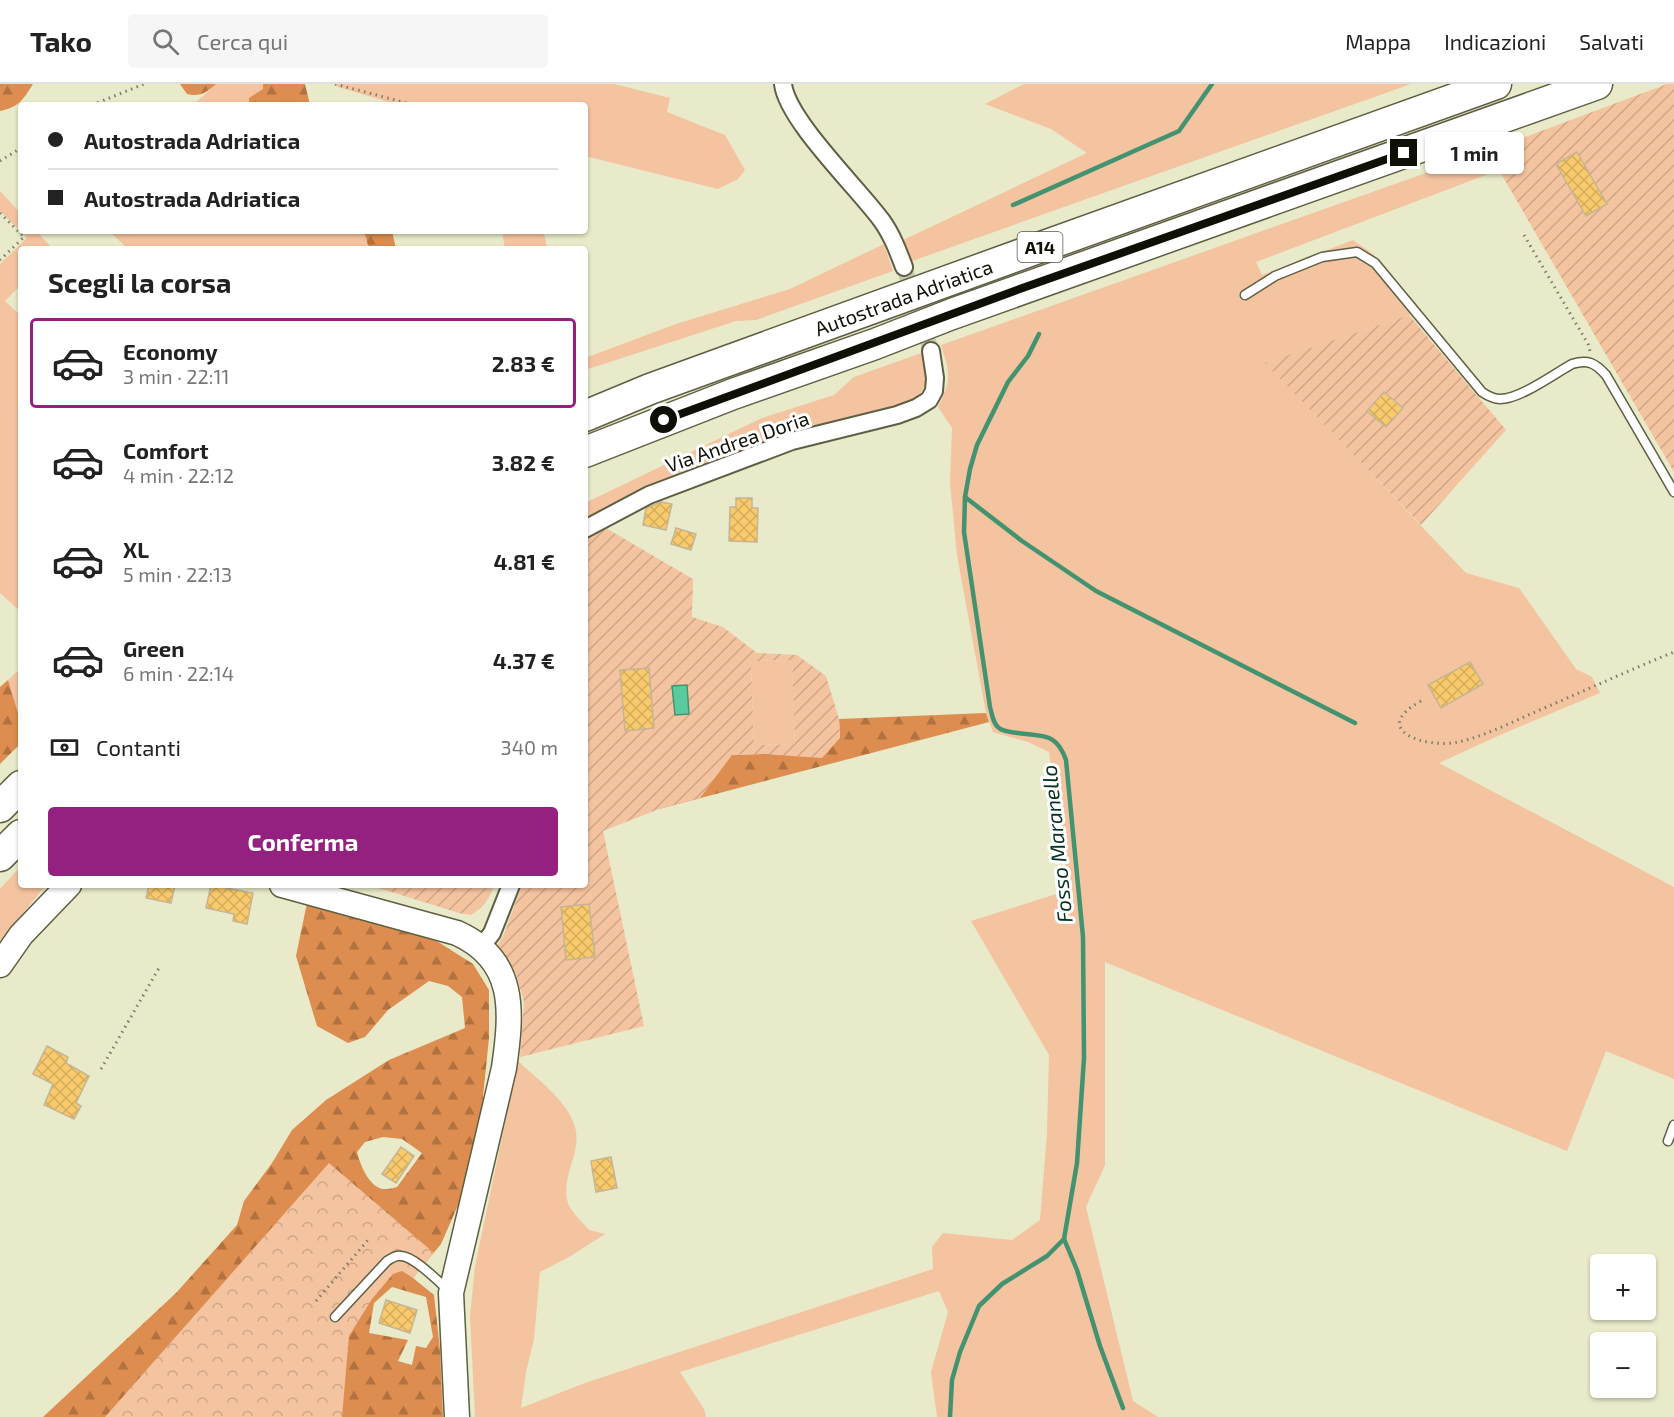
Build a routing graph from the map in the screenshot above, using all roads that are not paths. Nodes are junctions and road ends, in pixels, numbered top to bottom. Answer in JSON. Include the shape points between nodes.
{"nodes":[{"id":1,"x":783,"y":84,"type":"edge"},
{"id":2,"x":1496,"y":84,"type":"edge"},
{"id":3,"x":1598,"y":84,"type":"edge"},
{"id":4,"x":904,"y":267,"type":"tunnel mouth"},
{"id":5,"x":1245,"y":296,"type":"dead end"},
{"id":6,"x":931,"y":351,"type":"tunnel mouth"},
{"id":7,"x":588,"y":415,"type":"edge"},
{"id":8,"x":588,"y":451,"type":"edge"},
{"id":9,"x":1674,"y":492,"type":"edge"},
{"id":10,"x":588,"y":527,"type":"edge"},
{"id":11,"x":18,"y":789,"type":"edge"},
{"id":12,"x":0,"y":807,"type":"edge"},
{"id":13,"x":18,"y":838,"type":"edge"},
{"id":14,"x":0,"y":856,"type":"edge"},
{"id":15,"x":66,"y":888,"type":"edge"},
{"id":16,"x":293,"y":888,"type":"edge"},
{"id":17,"x":510,"y":888,"type":"edge"},
{"id":18,"x":481,"y":947,"type":"junction"},
{"id":19,"x":0,"y":965,"type":"edge"},
{"id":20,"x":1674,"y":1125,"type":"edge"},
{"id":21,"x":1668,"y":1141,"type":"dead end"},
{"id":22,"x":452,"y":1293,"type":"junction"},
{"id":23,"x":335,"y":1317,"type":"dead end"},
{"id":24,"x":457,"y":1417,"type":"edge"}],
"edges":[{"from":1,"to":4,"type":"street","via":[[801,123],[884,224]]},
{"from":2,"to":7,"type":"highway","name":"Autostrada Adriatica","number":"A14"},
{"from":3,"to":8,"type":"highway","name":"Autostrada Adriatica","number":"A14","via":[[963,310]]},
{"from":5,"to":9,"type":"lane","via":[[1275,276],[1322,257],[1357,252],[1375,263],[1482,392],[1492,398],[1513,396],[1572,364],[1590,362],[1606,375]]},
{"from":6,"to":10,"type":"street","name":"Via Andrea Doria","via":[[934,391],[929,400],[916,408],[792,441],[649,495]]},
{"from":11,"to":12,"type":"highway"},
{"from":13,"to":14,"type":"highway"},
{"from":15,"to":19,"type":"main road","via":[[21,935]]},
{"from":16,"to":18,"type":"main road","via":[[457,933]]},
{"from":17,"to":18,"type":"street","via":[[492,933]]},
{"from":18,"to":22,"type":"main road","via":[[491,956],[507,988],[509,1033]]},
{"from":20,"to":21,"type":"lane"},
{"from":22,"to":23,"type":"lane","via":[[403,1255],[387,1261]]},
{"from":22,"to":24,"type":"main road"}]}
